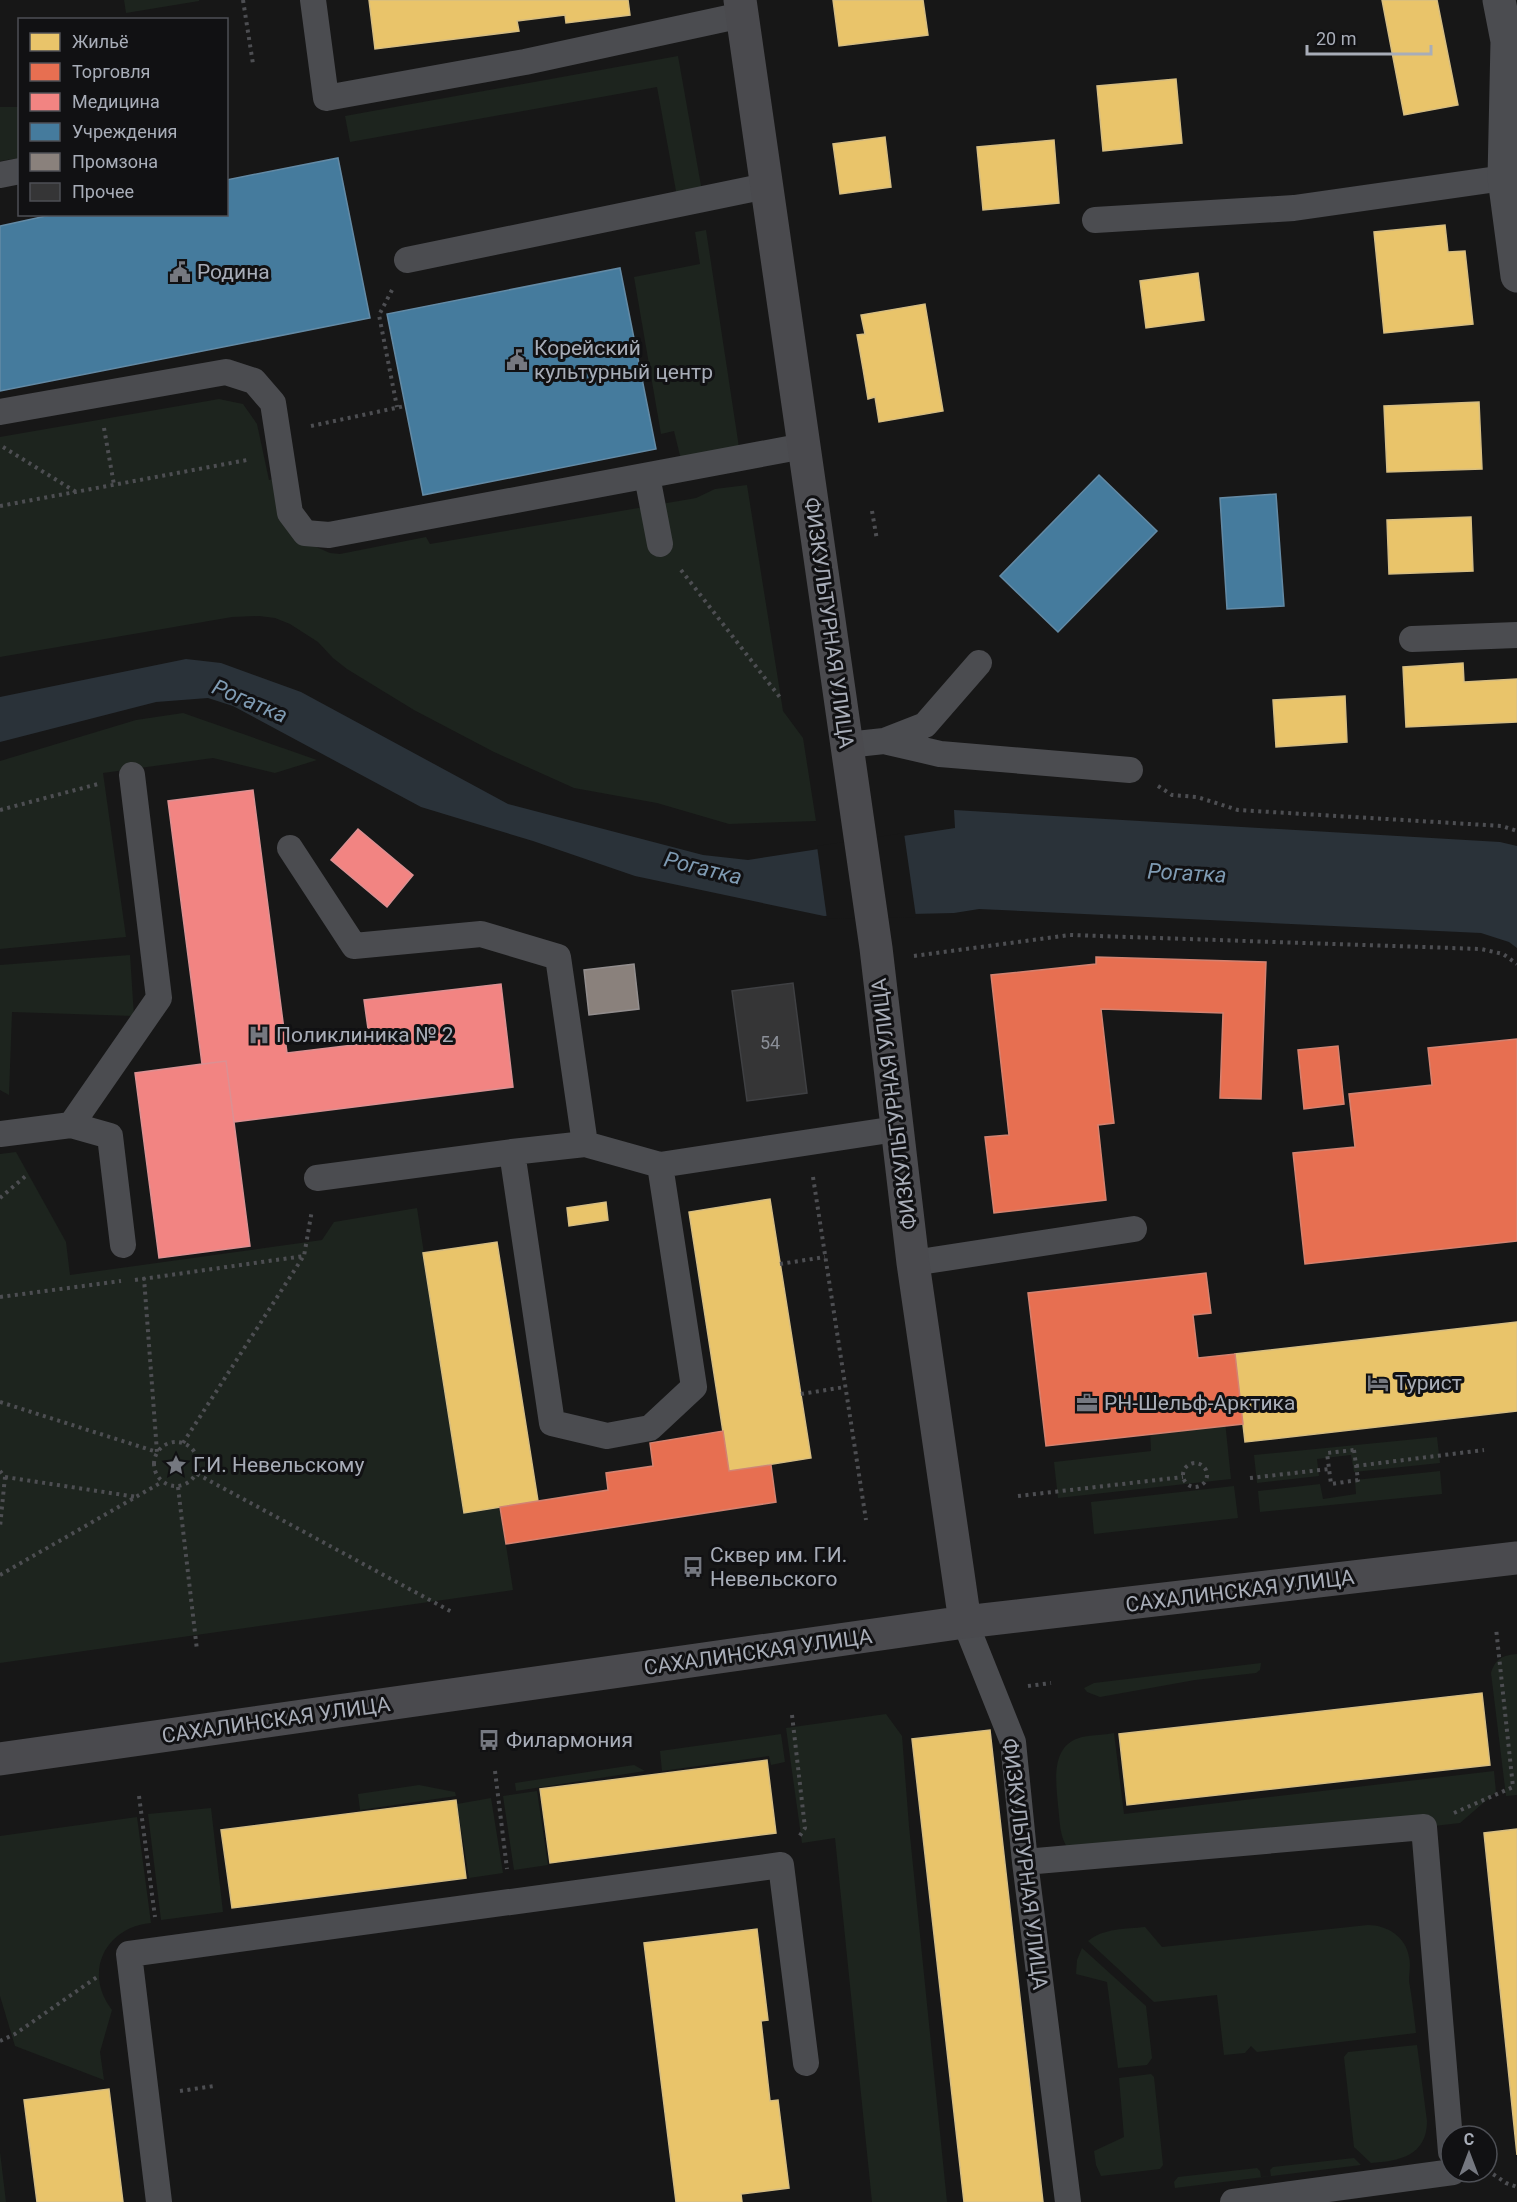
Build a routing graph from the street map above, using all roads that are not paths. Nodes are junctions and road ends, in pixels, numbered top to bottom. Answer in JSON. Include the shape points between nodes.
{"nodes":[{"id":1,"x":313,"y":0,"type":"edge"},
{"id":2,"x":1499,"y":0,"type":"edge"},
{"id":3,"x":741,"y":8,"type":"edge"},
{"id":4,"x":18,"y":171,"type":"edge"},
{"id":5,"x":0,"y":175,"type":"edge"},
{"id":6,"x":1504,"y":178,"type":"junction"},
{"id":7,"x":766,"y":186,"type":"junction"},
{"id":8,"x":1095,"y":220,"type":"dead end"},
{"id":9,"x":407,"y":260,"type":"road end"},
{"id":10,"x":1517,"y":276,"type":"edge"},
{"id":11,"x":0,"y":412,"type":"edge"},
{"id":12,"x":804,"y":447,"type":"junction"},
{"id":13,"x":647,"y":476,"type":"junction"},
{"id":14,"x":660,"y":544,"type":"road end"},
{"id":15,"x":1517,"y":635,"type":"edge"},
{"id":16,"x":1412,"y":639,"type":"dead end"},
{"id":17,"x":979,"y":663,"type":"dead end"},
{"id":18,"x":884,"y":741,"type":"junction"},
{"id":19,"x":847,"y":745,"type":"junction"},
{"id":20,"x":1130,"y":770,"type":"dead end"},
{"id":21,"x":132,"y":775,"type":"road end"},
{"id":22,"x":290,"y":848,"type":"dead end"},
{"id":23,"x":71,"y":1125,"type":"junction"},
{"id":24,"x":896,"y":1129,"type":"junction"},
{"id":25,"x":0,"y":1134,"type":"edge"},
{"id":26,"x":585,"y":1144,"type":"junction"},
{"id":27,"x":512,"y":1152,"type":"junction"},
{"id":28,"x":660,"y":1166,"type":"junction"},
{"id":29,"x":317,"y":1178,"type":"road end"},
{"id":30,"x":1134,"y":1228,"type":"dead end"},
{"id":31,"x":123,"y":1245,"type":"road end"},
{"id":32,"x":913,"y":1263,"type":"junction"},
{"id":33,"x":1517,"y":1558,"type":"edge"},
{"id":34,"x":965,"y":1622,"type":"junction"},
{"id":35,"x":0,"y":1759,"type":"edge"},
{"id":36,"x":1025,"y":1862,"type":"junction"},
{"id":37,"x":806,"y":2063,"type":"dead end"},
{"id":38,"x":1449,"y":2124,"type":"edge"},
{"id":39,"x":1439,"y":2174,"type":"edge"},
{"id":40,"x":159,"y":2202,"type":"edge"},
{"id":41,"x":1068,"y":2202,"type":"edge"},
{"id":42,"x":1233,"y":2202,"type":"edge"}],
"edges":[{"from":1,"to":3,"type":"lane","via":[[327,98],[525,62]]},
{"from":2,"to":6,"type":"street","via":[[1507,41]]},
{"from":3,"to":7,"type":"street","name":"ФИЗКУЛЬТУРНАЯ УЛИЦА"},
{"from":4,"to":5,"type":"lane"},
{"from":6,"to":8,"type":"lane","via":[[1294,208]]},
{"from":6,"to":10,"type":"street"},
{"from":7,"to":9,"type":"lane"},
{"from":7,"to":12,"type":"street","name":"ФИЗКУЛЬТУРНАЯ УЛИЦА"},
{"from":11,"to":13,"type":"lane","via":[[226,372],[254,381],[273,404],[290,513],[305,533],[329,535]]},
{"from":12,"to":13,"type":"lane"},
{"from":12,"to":19,"type":"street","name":"ФИЗКУЛЬТУРНАЯ УЛИЦА"},
{"from":13,"to":14,"type":"lane"},
{"from":15,"to":16,"type":"lane"},
{"from":17,"to":18,"type":"lane","via":[[926,724]]},
{"from":18,"to":19,"type":"lane"},
{"from":18,"to":20,"type":"lane","via":[[940,754]]},
{"from":19,"to":24,"type":"street","name":"ФИЗКУЛЬТУРНАЯ УЛИЦА","via":[[876,948]]},
{"from":21,"to":23,"type":"lane","via":[[159,998]]},
{"from":22,"to":26,"type":"lane","via":[[354,946],[481,934],[558,957]]},
{"from":23,"to":25,"type":"lane"},
{"from":23,"to":31,"type":"lane","via":[[110,1136]]},
{"from":24,"to":28,"type":"lane"},
{"from":24,"to":32,"type":"street","name":"ФИЗКУЛЬТУРНАЯ УЛИЦА"},
{"from":26,"to":27,"type":"lane"},
{"from":26,"to":28,"type":"lane"},
{"from":27,"to":28,"type":"lane","via":[[552,1423],[607,1436],[650,1428],[694,1387]]},
{"from":27,"to":29,"type":"lane"},
{"from":30,"to":32,"type":"lane"},
{"from":32,"to":34,"type":"street","name":"ФИЗКУЛЬТУРНАЯ УЛИЦА"},
{"from":33,"to":34,"type":"street","name":"САХАЛИНСКАЯ УЛИЦА"},
{"from":34,"to":35,"type":"street","name":"САХАЛИНСКАЯ УЛИЦА"},
{"from":34,"to":36,"type":"lane","name":"ФИЗКУЛЬТУРНАЯ УЛИЦА","via":[[1013,1742]]},
{"from":36,"to":38,"type":"lane","via":[[1424,1827]]},
{"from":36,"to":41,"type":"lane","name":"ФИЗКУЛЬТУРНАЯ УЛИЦА"},
{"from":37,"to":40,"type":"lane","via":[[781,1865],[129,1954]]},
{"from":39,"to":42,"type":"lane"}]}
